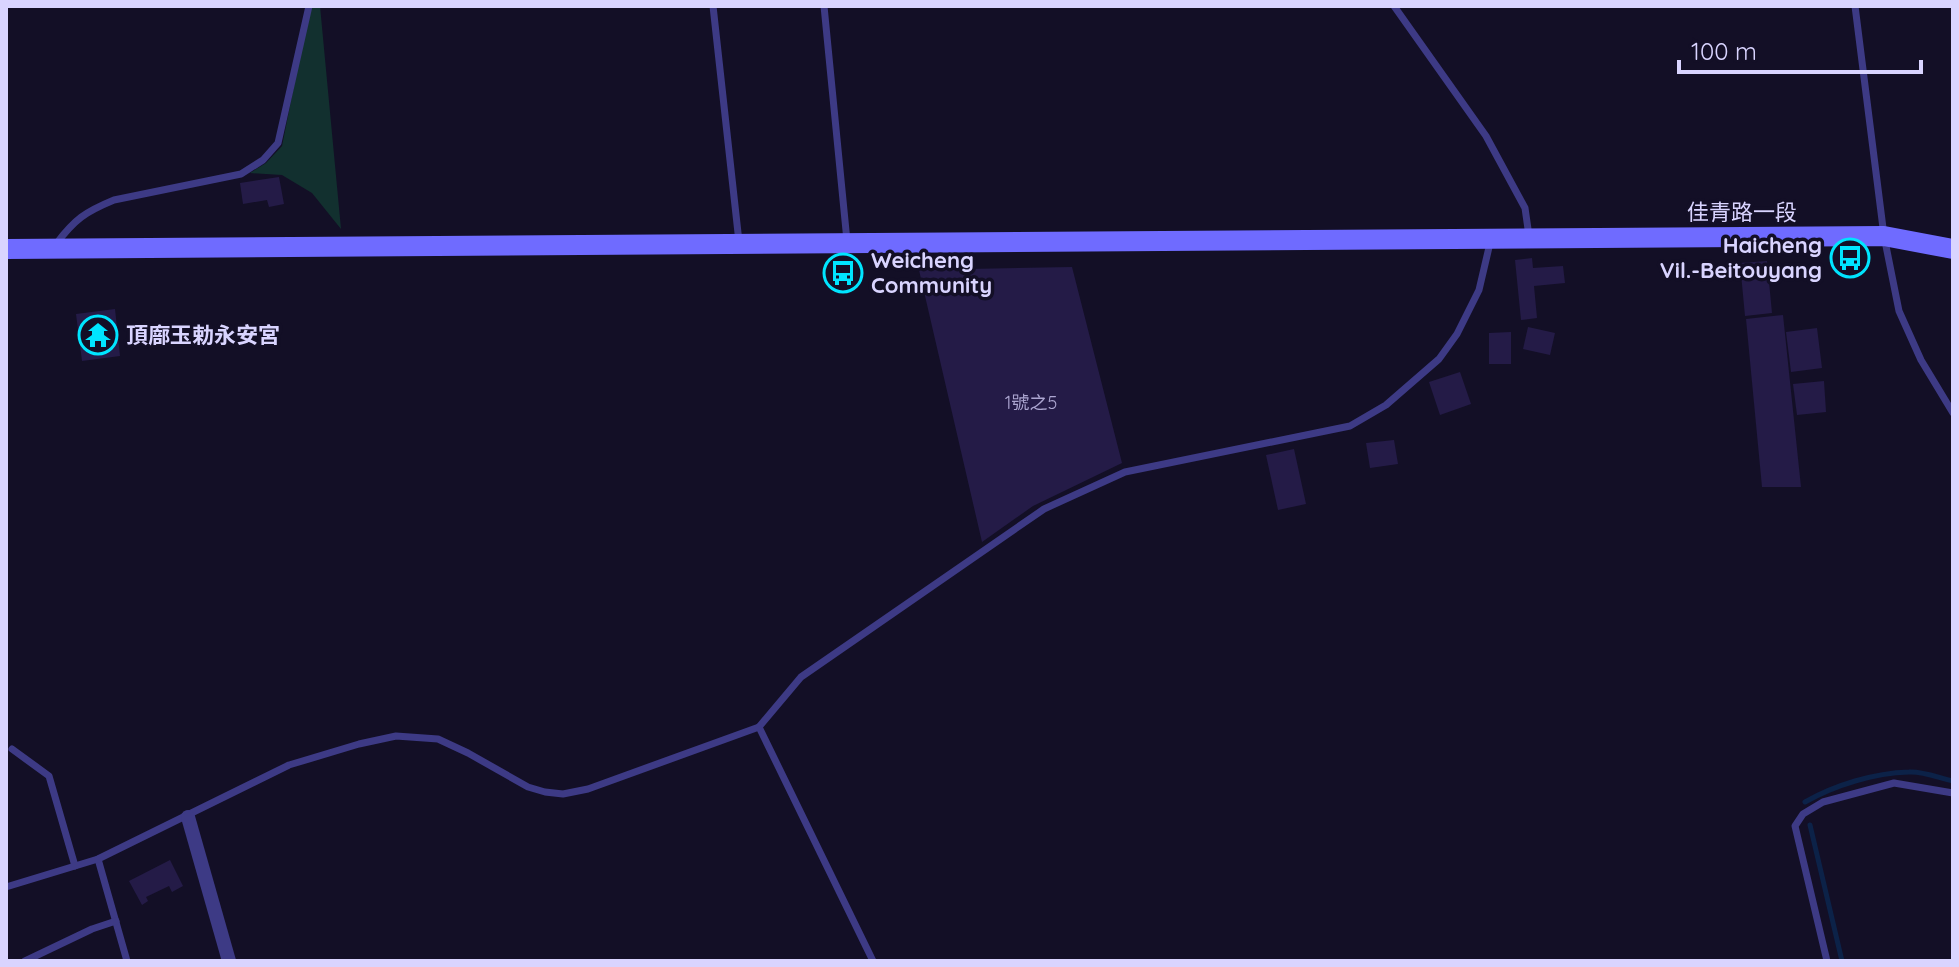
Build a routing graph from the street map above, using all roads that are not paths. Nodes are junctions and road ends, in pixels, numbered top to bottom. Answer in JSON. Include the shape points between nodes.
{"nodes":[{"id":1,"x":309,"y":6,"type":"edge"},
{"id":2,"x":713,"y":6,"type":"edge"},
{"id":3,"x":824,"y":6,"type":"edge"},
{"id":4,"x":1394,"y":6,"type":"edge"},
{"id":5,"x":1855,"y":6,"type":"edge"},
{"id":6,"x":1529,"y":236,"type":"junction"},
{"id":7,"x":1884,"y":236,"type":"junction"},
{"id":8,"x":1491,"y":237,"type":"junction"},
{"id":9,"x":848,"y":244,"type":"junction"},
{"id":10,"x":739,"y":245,"type":"junction"},
{"id":11,"x":6,"y":249,"type":"edge"},
{"id":12,"x":1953,"y":249,"type":"edge"},
{"id":13,"x":52,"y":250,"type":"junction"},
{"id":14,"x":1953,"y":413,"type":"edge"},
{"id":15,"x":759,"y":727,"type":"junction"},
{"id":16,"x":12,"y":749,"type":"dead end"},
{"id":17,"x":1953,"y":793,"type":"edge"},
{"id":18,"x":188,"y":817,"type":"junction"},
{"id":19,"x":98,"y":859,"type":"junction"},
{"id":20,"x":75,"y":866,"type":"junction"},
{"id":21,"x":6,"y":887,"type":"edge"},
{"id":22,"x":116,"y":921,"type":"junction"},
{"id":23,"x":25,"y":961,"type":"edge"},
{"id":24,"x":127,"y":961,"type":"edge"},
{"id":25,"x":229,"y":961,"type":"edge"},
{"id":26,"x":873,"y":961,"type":"edge"},
{"id":27,"x":1827,"y":961,"type":"edge"}],
"edges":[{"from":1,"to":13,"type":"lane","via":[[278,143],[263,160],[241,174],[95,208],[72,222]]},
{"from":2,"to":10,"type":"lane"},
{"from":3,"to":9,"type":"lane"},
{"from":4,"to":6,"type":"lane","via":[[1486,136],[1525,208]]},
{"from":5,"to":7,"type":"lane"},
{"from":6,"to":7,"type":"street","name":"佳青路一段"},
{"from":6,"to":8,"type":"street","name":"佳青路一段"},
{"from":7,"to":12,"type":"street","name":"佳青路一段"},
{"from":7,"to":14,"type":"lane","via":[[1899,311]]},
{"from":8,"to":9,"type":"street","name":"佳青路一段"},
{"from":8,"to":15,"type":"lane","via":[[1479,290],[1457,334],[1439,359],[1386,405],[1350,426],[1125,472],[1044,509],[801,677]]},
{"from":9,"to":10,"type":"street","name":"佳青路一段"},
{"from":10,"to":13,"type":"street","name":"佳青路一段"},
{"from":11,"to":13,"type":"street","name":"佳青路一段"},
{"from":15,"to":18,"type":"lane","via":[[563,794],[528,787],[438,739],[396,736],[289,765]]},
{"from":15,"to":26,"type":"lane"},
{"from":16,"to":20,"type":"lane","via":[[49,776]]},
{"from":17,"to":27,"type":"lane","via":[[1894,783],[1823,802],[1803,814],[1795,826]]},
{"from":18,"to":19,"type":"lane"},
{"from":18,"to":25,"type":"street"},
{"from":19,"to":20,"type":"lane"},
{"from":19,"to":22,"type":"lane"},
{"from":20,"to":21,"type":"lane"},
{"from":22,"to":23,"type":"lane"},
{"from":22,"to":24,"type":"lane"}]}
